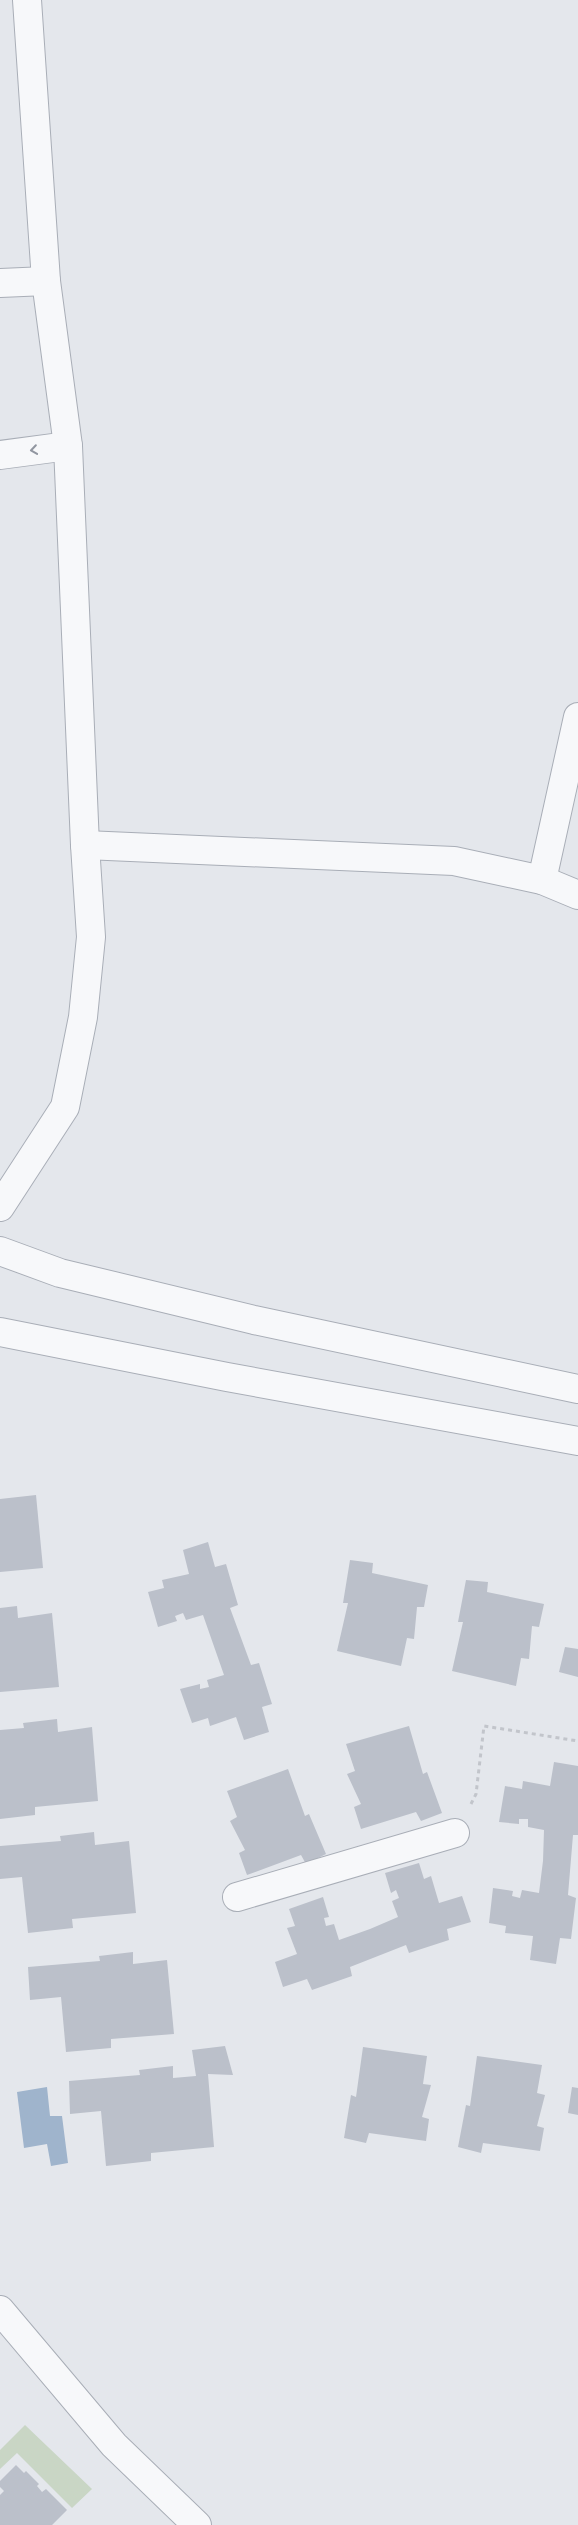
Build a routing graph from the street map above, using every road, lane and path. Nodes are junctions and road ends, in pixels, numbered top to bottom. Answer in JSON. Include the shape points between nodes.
{"nodes":[{"id":1,"x":27,"y":0,"type":"edge"},
{"id":2,"x":46,"y":281,"type":"junction"},
{"id":3,"x":0,"y":283,"type":"edge"},
{"id":4,"x":68,"y":446,"type":"junction"},
{"id":5,"x":0,"y":455,"type":"edge"},
{"id":6,"x":578,"y":717,"type":"edge"},
{"id":7,"x":85,"y":846,"type":"junction"},
{"id":8,"x":542,"y":880,"type":"junction"},
{"id":9,"x":578,"y":895,"type":"edge"},
{"id":10,"x":0,"y":1207,"type":"edge"},
{"id":11,"x":0,"y":1251,"type":"edge"},
{"id":12,"x":0,"y":1332,"type":"edge"},
{"id":13,"x":578,"y":1389,"type":"edge"},
{"id":14,"x":578,"y":1441,"type":"edge"},
{"id":15,"x":578,"y":1741,"type":"edge"},
{"id":16,"x":455,"y":1834,"type":"joint"},
{"id":17,"x":237,"y":1898,"type":"dead end"},
{"id":18,"x":0,"y":2310,"type":"edge"},
{"id":19,"x":196,"y":2525,"type":"edge"}],
"edges":[{"from":1,"to":2,"type":"street"},
{"from":2,"to":3,"type":"street"},
{"from":2,"to":4,"type":"street"},
{"from":4,"to":5,"type":"street","one_way":true},
{"from":4,"to":7,"type":"street"},
{"from":6,"to":8,"type":"street"},
{"from":7,"to":8,"type":"street","via":[[454,861]]},
{"from":7,"to":10,"type":"street","via":[[92,937],[83,1017],[65,1107]]},
{"from":8,"to":9,"type":"street"},
{"from":11,"to":13,"type":"street","via":[[60,1273],[254,1320]]},
{"from":12,"to":14,"type":"street"},
{"from":15,"to":16,"type":"path","via":[[484,1726],[476,1794]]},
{"from":16,"to":17,"type":"street"},
{"from":18,"to":19,"type":"street","via":[[114,2445]]}]}
